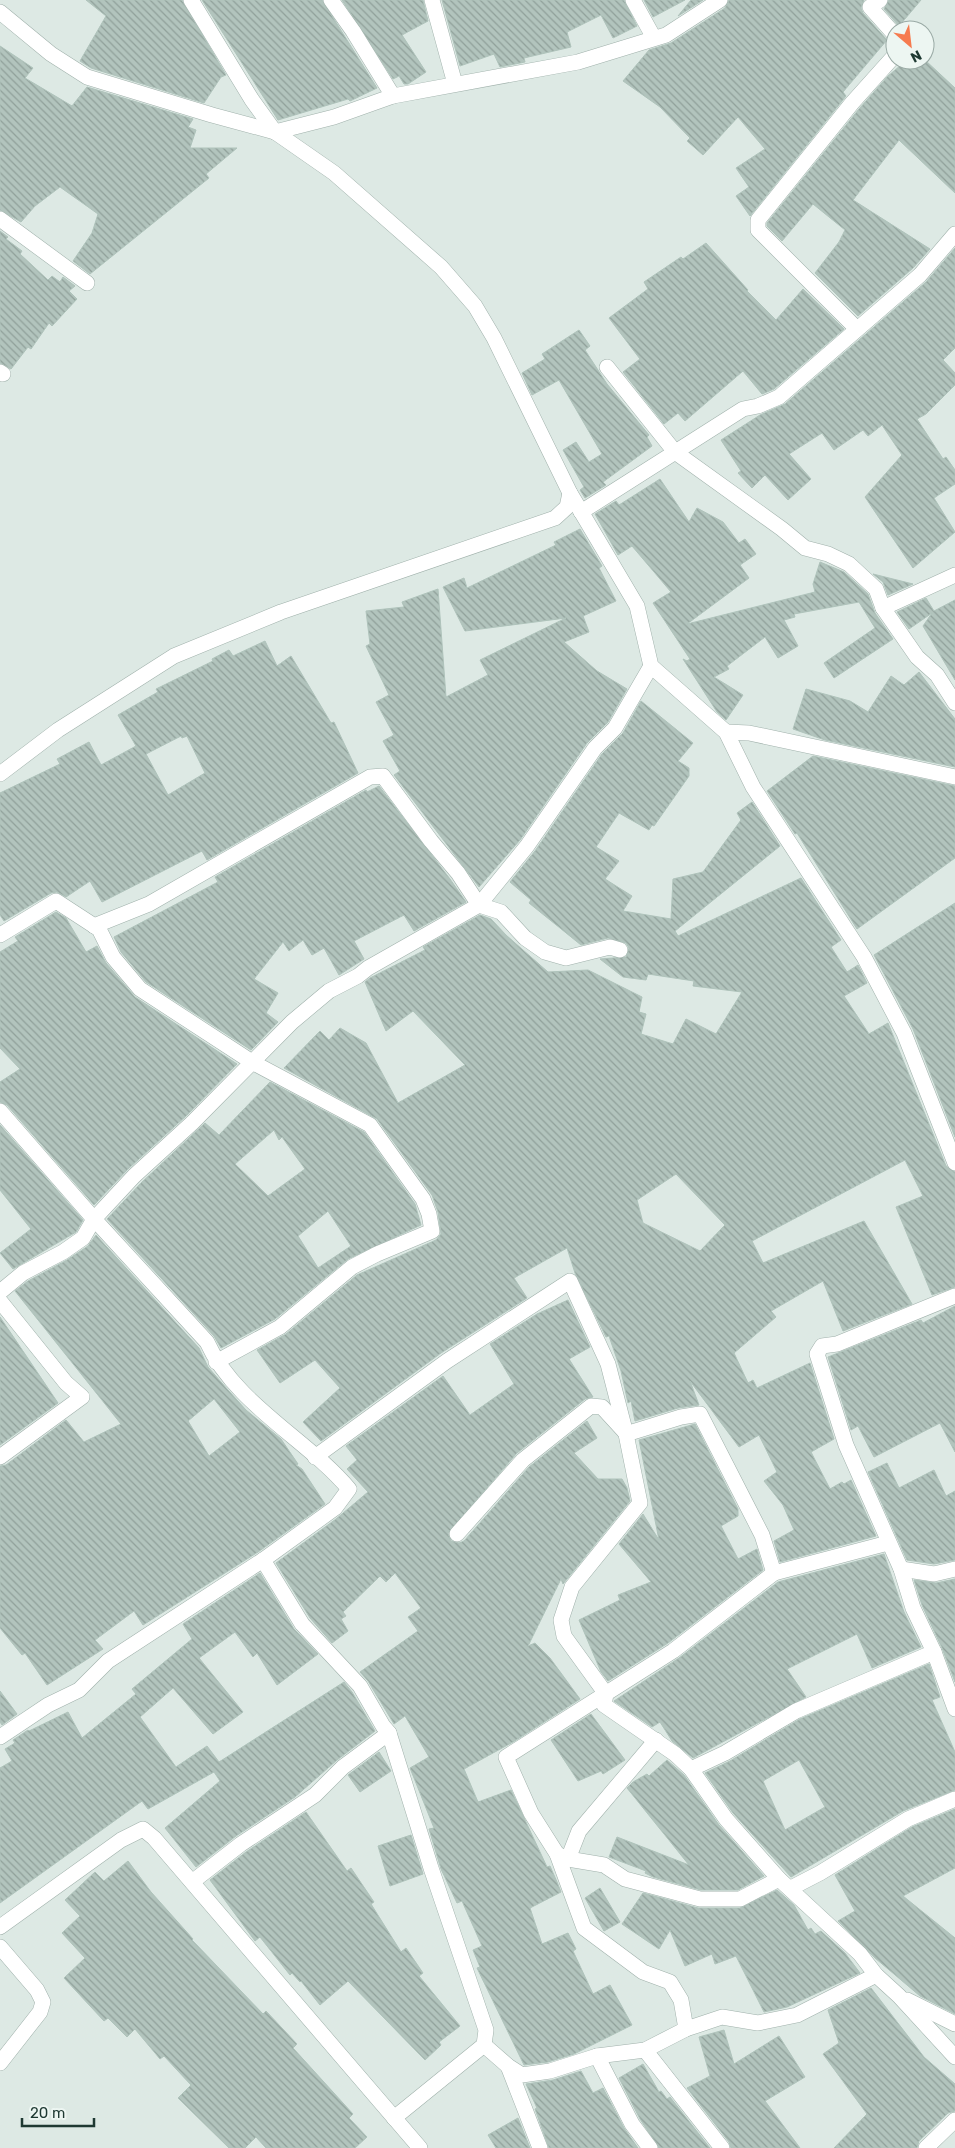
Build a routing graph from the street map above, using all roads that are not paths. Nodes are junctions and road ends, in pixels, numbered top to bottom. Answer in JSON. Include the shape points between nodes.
{"nodes":[{"id":1,"x":191,"y":0,"type":"edge"},
{"id":2,"x":331,"y":0,"type":"edge"},
{"id":3,"x":432,"y":0,"type":"edge"},
{"id":4,"x":633,"y":0,"type":"edge"},
{"id":5,"x":720,"y":0,"type":"edge"},
{"id":6,"x":880,"y":0,"type":"edge"},
{"id":7,"x":0,"y":12,"type":"edge"},
{"id":8,"x":885,"y":24,"type":"edge"},
{"id":9,"x":654,"y":38,"type":"junction"},
{"id":10,"x":885,"y":66,"type":"edge"},
{"id":11,"x":455,"y":84,"type":"junction"},
{"id":12,"x":393,"y":96,"type":"junction"},
{"id":13,"x":275,"y":132,"type":"junction"},
{"id":14,"x":0,"y":219,"type":"edge"},
{"id":15,"x":955,"y":234,"type":"edge"},
{"id":16,"x":87,"y":283,"type":"dead end"},
{"id":17,"x":857,"y":329,"type":"junction"},
{"id":18,"x":607,"y":366,"type":"dead end"},
{"id":19,"x":675,"y":452,"type":"junction"},
{"id":20,"x":570,"y":493,"type":"junction"},
{"id":21,"x":581,"y":512,"type":"junction"},
{"id":22,"x":955,"y":575,"type":"edge"},
{"id":23,"x":884,"y":608,"type":"junction"},
{"id":24,"x":651,"y":666,"type":"junction"},
{"id":25,"x":955,"y":703,"type":"edge"},
{"id":26,"x":726,"y":732,"type":"junction"},
{"id":27,"x":0,"y":774,"type":"edge"},
{"id":28,"x":955,"y":777,"type":"edge"},
{"id":29,"x":479,"y":905,"type":"junction"},
{"id":30,"x":94,"y":926,"type":"junction"},
{"id":31,"x":0,"y":935,"type":"edge"},
{"id":32,"x":620,"y":950,"type":"dead end"},
{"id":33,"x":252,"y":1062,"type":"junction"},
{"id":34,"x":0,"y":1111,"type":"edge"},
{"id":35,"x":955,"y":1163,"type":"edge"},
{"id":36,"x":94,"y":1219,"type":"junction"},
{"id":37,"x":0,"y":1292,"type":"edge"},
{"id":38,"x":955,"y":1296,"type":"edge"},
{"id":39,"x":0,"y":1301,"type":"edge"},
{"id":40,"x":216,"y":1362,"type":"junction"},
{"id":41,"x":626,"y":1434,"type":"junction"},
{"id":42,"x":0,"y":1457,"type":"edge"},
{"id":43,"x":315,"y":1457,"type":"junction"},
{"id":44,"x":457,"y":1534,"type":"dead end"},
{"id":45,"x":888,"y":1543,"type":"junction"},
{"id":46,"x":263,"y":1560,"type":"junction"},
{"id":47,"x":902,"y":1569,"type":"junction"},
{"id":48,"x":955,"y":1569,"type":"edge"},
{"id":49,"x":774,"y":1572,"type":"junction"},
{"id":50,"x":934,"y":1652,"type":"junction"},
{"id":51,"x":606,"y":1694,"type":"junction"},
{"id":52,"x":955,"y":1709,"type":"edge"},
{"id":53,"x":389,"y":1733,"type":"junction"},
{"id":54,"x":0,"y":1737,"type":"edge"},
{"id":55,"x":656,"y":1740,"type":"junction"},
{"id":56,"x":691,"y":1769,"type":"junction"},
{"id":57,"x":955,"y":1799,"type":"edge"},
{"id":58,"x":563,"y":1856,"type":"junction"},
{"id":59,"x":192,"y":1882,"type":"junction"},
{"id":60,"x":785,"y":1883,"type":"junction"},
{"id":61,"x":0,"y":1928,"type":"edge"},
{"id":62,"x":0,"y":1948,"type":"edge"},
{"id":63,"x":876,"y":1975,"type":"junction"},
{"id":64,"x":899,"y":1996,"type":"junction"},
{"id":65,"x":955,"y":2024,"type":"edge"},
{"id":66,"x":686,"y":2029,"type":"junction"},
{"id":67,"x":484,"y":2045,"type":"junction"},
{"id":68,"x":645,"y":2050,"type":"junction"},
{"id":69,"x":597,"y":2056,"type":"junction"},
{"id":70,"x":955,"y":2057,"type":"edge"},
{"id":71,"x":0,"y":2064,"type":"edge"},
{"id":72,"x":508,"y":2066,"type":"junction"},
{"id":73,"x":394,"y":2118,"type":"junction"},
{"id":74,"x":955,"y":2120,"type":"edge"},
{"id":75,"x":420,"y":2148,"type":"edge"},
{"id":76,"x":540,"y":2148,"type":"edge"},
{"id":77,"x":650,"y":2148,"type":"edge"},
{"id":78,"x":722,"y":2148,"type":"edge"},
{"id":79,"x":926,"y":2148,"type":"edge"}],
"edges":[{"from":1,"to":13,"type":"street"},
{"from":2,"to":12,"type":"street"},
{"from":3,"to":11,"type":"street"},
{"from":4,"to":9,"type":"street"},
{"from":5,"to":9,"type":"street","via":[[666,35]]},
{"from":6,"to":8,"type":"street","via":[[870,7]]},
{"from":7,"to":13,"type":"street","via":[[51,54],[87,77]]},
{"from":9,"to":11,"type":"street","via":[[578,62]]},
{"from":10,"to":17,"type":"street","via":[[758,220],[758,230]]},
{"from":11,"to":12,"type":"street"},
{"from":12,"to":13,"type":"street","via":[[334,117]]},
{"from":13,"to":20,"type":"street","via":[[334,173],[441,267],[475,306]]},
{"from":14,"to":16,"type":"street"},
{"from":15,"to":17,"type":"street","via":[[920,275]]},
{"from":17,"to":19,"type":"street","via":[[779,397],[743,409]]},
{"from":18,"to":19,"type":"street"},
{"from":19,"to":21,"type":"street"},
{"from":19,"to":23,"type":"street","via":[[782,528],[804,548],[849,564],[876,589]]},
{"from":20,"to":21,"type":"street"},
{"from":20,"to":27,"type":"street","via":[[567,507],[555,518],[281,612],[174,656],[58,730]]},
{"from":21,"to":24,"type":"street","via":[[637,606]]},
{"from":22,"to":23,"type":"street"},
{"from":23,"to":25,"type":"street","via":[[917,657],[937,675]]},
{"from":24,"to":26,"type":"street"},
{"from":24,"to":29,"type":"street","via":[[615,728],[595,748],[527,846]]},
{"from":26,"to":28,"type":"street","via":[[749,733]]},
{"from":26,"to":35,"type":"street","via":[[754,787],[864,957],[900,1025]]},
{"from":29,"to":30,"type":"street","via":[[383,776],[370,777],[149,904]]},
{"from":29,"to":32,"type":"street","via":[[501,912],[525,938],[545,952],[566,958],[610,947]]},
{"from":29,"to":33,"type":"street","via":[[329,991]]},
{"from":30,"to":31,"type":"street","via":[[56,901]]},
{"from":30,"to":33,"type":"street","via":[[99,929],[113,957],[140,989]]},
{"from":33,"to":36,"type":"street"},
{"from":33,"to":40,"type":"street","via":[[370,1124],[423,1199],[432,1231],[352,1267],[280,1327]]},
{"from":34,"to":36,"type":"street"},
{"from":36,"to":37,"type":"street","via":[[82,1238],[23,1273]]},
{"from":36,"to":40,"type":"street","via":[[207,1342]]},
{"from":38,"to":45,"type":"street","via":[[837,1344],[822,1346],[817,1354],[846,1444]]},
{"from":39,"to":42,"type":"street","via":[[66,1383],[82,1397]]},
{"from":40,"to":43,"type":"street","via":[[271,1419]]},
{"from":41,"to":43,"type":"street","via":[[608,1364],[570,1281],[448,1361]]},
{"from":41,"to":44,"type":"street","via":[[602,1407],[591,1406],[523,1460]]},
{"from":41,"to":49,"type":"street","via":[[700,1414],[762,1535]]},
{"from":41,"to":51,"type":"street","via":[[640,1503],[572,1587],[561,1620],[564,1636]]},
{"from":43,"to":46,"type":"street","via":[[332,1469],[348,1489],[334,1508]]},
{"from":45,"to":47,"type":"street"},
{"from":45,"to":49,"type":"street"},
{"from":46,"to":53,"type":"street","via":[[302,1624],[360,1686]]},
{"from":46,"to":54,"type":"street","via":[[108,1661],[79,1690],[48,1705]]},
{"from":47,"to":48,"type":"street","via":[[934,1574]]},
{"from":47,"to":50,"type":"street","via":[[913,1608]]},
{"from":49,"to":51,"type":"street","via":[[673,1652]]},
{"from":50,"to":52,"type":"street"},
{"from":50,"to":56,"type":"street","via":[[796,1711]]},
{"from":51,"to":55,"type":"street","via":[[604,1705]]},
{"from":51,"to":58,"type":"street","via":[[506,1757],[531,1813]]},
{"from":53,"to":59,"type":"street","via":[[342,1767],[315,1795],[241,1844]]},
{"from":53,"to":67,"type":"street","via":[[486,2030]]},
{"from":55,"to":56,"type":"street"},
{"from":55,"to":58,"type":"street","via":[[579,1831]]},
{"from":56,"to":60,"type":"street","via":[[726,1819]]},
{"from":57,"to":60,"type":"street","via":[[908,1819],[820,1873]]},
{"from":58,"to":60,"type":"street","via":[[604,1865],[625,1879],[700,1899],[740,1899]]},
{"from":58,"to":66,"type":"street","via":[[584,1928],[644,1972],[670,1982],[681,2000]]},
{"from":59,"to":61,"type":"street","via":[[143,1829],[121,1840]]},
{"from":59,"to":73,"type":"street"},
{"from":60,"to":63,"type":"street","via":[[860,1954]]},
{"from":62,"to":71,"type":"street","via":[[44,2002],[40,2012]]},
{"from":63,"to":64,"type":"street"},
{"from":63,"to":66,"type":"street","via":[[797,2015],[758,2023],[722,2017]]},
{"from":64,"to":65,"type":"street"},
{"from":64,"to":70,"type":"street"},
{"from":66,"to":68,"type":"street"},
{"from":67,"to":72,"type":"street"},
{"from":67,"to":73,"type":"street"},
{"from":68,"to":69,"type":"street"},
{"from":68,"to":78,"type":"street"},
{"from":69,"to":72,"type":"street","via":[[550,2071],[522,2075]]},
{"from":69,"to":77,"type":"street","via":[[632,2124]]},
{"from":72,"to":76,"type":"street"},
{"from":73,"to":75,"type":"street"},
{"from":74,"to":79,"type":"street"}]}
